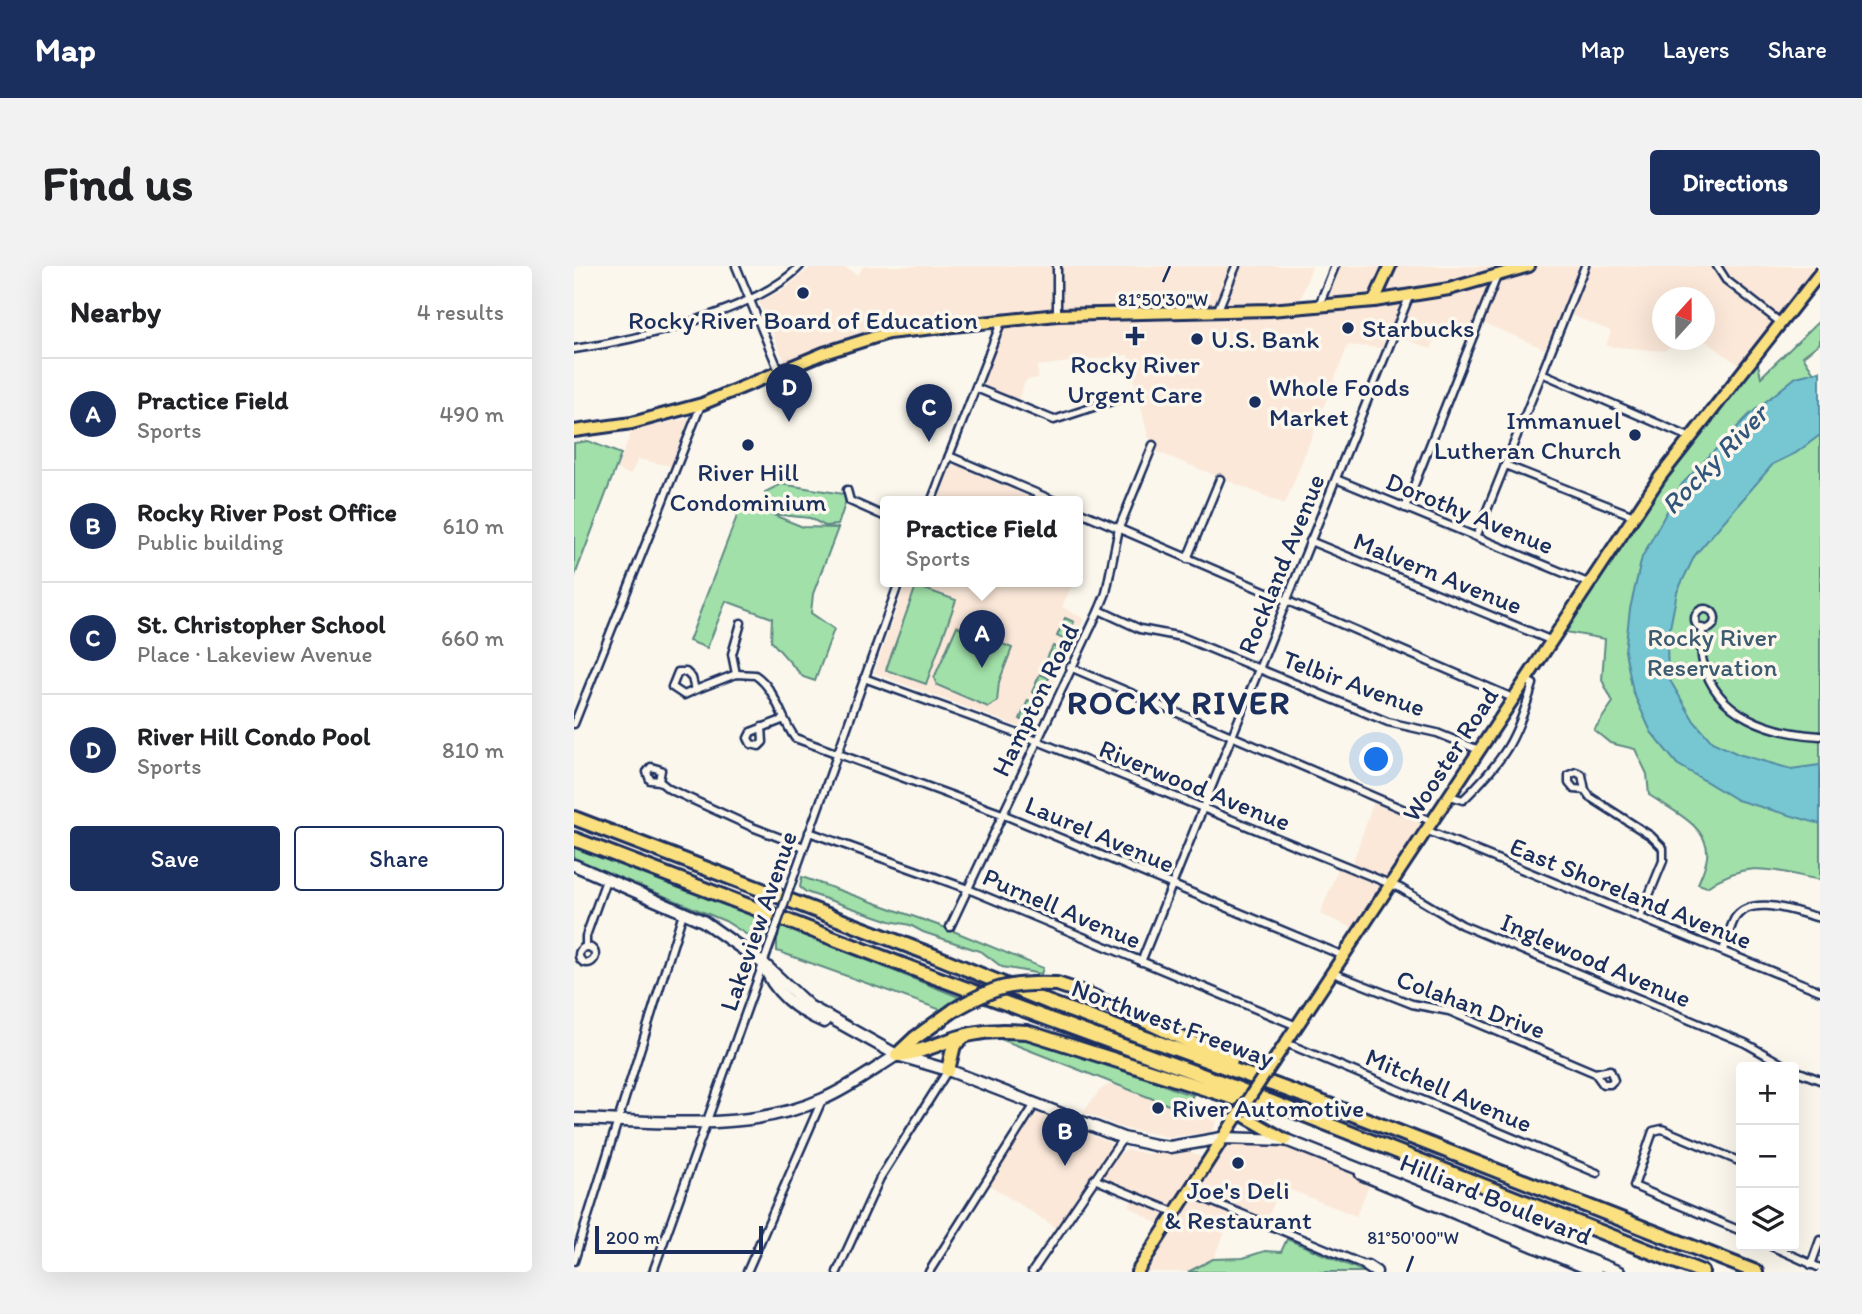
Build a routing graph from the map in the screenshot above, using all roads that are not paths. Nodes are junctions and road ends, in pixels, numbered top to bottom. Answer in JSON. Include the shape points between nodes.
{"nodes":[{"id":1,"x":736,"y":266,"type":"edge"},
{"id":2,"x":800,"y":266,"type":"edge"},
{"id":3,"x":1057,"y":266,"type":"edge"},
{"id":4,"x":1236,"y":266,"type":"edge"},
{"id":5,"x":1335,"y":266,"type":"edge"},
{"id":6,"x":1390,"y":266,"type":"edge"},
{"id":7,"x":1487,"y":266,"type":"edge"},
{"id":8,"x":1529,"y":266,"type":"edge"},
{"id":9,"x":1585,"y":266,"type":"edge"},
{"id":10,"x":1717,"y":266,"type":"edge"},
{"id":11,"x":1820,"y":273,"type":"edge"},
{"id":12,"x":1492,"y":277,"type":"junction"},
{"id":13,"x":1409,"y":297,"type":"junction"},
{"id":14,"x":750,"y":298,"type":"junction"},
{"id":15,"x":1374,"y":301,"type":"junction"},
{"id":16,"x":1319,"y":305,"type":"junction"},
{"id":17,"x":1217,"y":312,"type":"junction"},
{"id":18,"x":1057,"y":315,"type":"junction"},
{"id":19,"x":1002,"y":320,"type":"junction"},
{"id":20,"x":1781,"y":323,"type":"junction"},
{"id":21,"x":574,"y":349,"type":"edge"},
{"id":22,"x":779,"y":371,"type":"junction"},
{"id":23,"x":1544,"y":374,"type":"junction"},
{"id":24,"x":976,"y":388,"type":"junction"},
{"id":25,"x":1136,"y":393,"type":"dead end"},
{"id":26,"x":702,"y":404,"type":"junction"},
{"id":27,"x":574,"y":431,"type":"edge"},
{"id":28,"x":1691,"y":438,"type":"junction"},
{"id":29,"x":1153,"y":445,"type":"dead end"},
{"id":30,"x":949,"y":456,"type":"junction"},
{"id":31,"x":1505,"y":465,"type":"junction"},
{"id":32,"x":1220,"y":478,"type":"dead end"},
{"id":33,"x":1336,"y":479,"type":"junction"},
{"id":34,"x":847,"y":490,"type":"dead end"},
{"id":35,"x":933,"y":496,"type":"edge"},
{"id":36,"x":1043,"y":496,"type":"edge"},
{"id":37,"x":1405,"y":508,"type":"junction"},
{"id":38,"x":1083,"y":513,"type":"edge"},
{"id":39,"x":880,"y":514,"type":"edge"},
{"id":40,"x":1634,"y":516,"type":"junction"},
{"id":41,"x":1119,"y":528,"type":"junction"},
{"id":42,"x":1477,"y":535,"type":"junction"},
{"id":43,"x":1310,"y":541,"type":"junction"},
{"id":44,"x":1187,"y":559,"type":"junction"},
{"id":45,"x":1588,"y":583,"type":"junction"},
{"id":46,"x":897,"y":587,"type":"edge"},
{"id":47,"x":1287,"y":600,"type":"junction"},
{"id":48,"x":1099,"y":610,"type":"junction"},
{"id":49,"x":741,"y":622,"type":"dead end"},
{"id":50,"x":1702,"y":628,"type":"dead end"},
{"id":51,"x":1550,"y":640,"type":"junction"},
{"id":52,"x":1070,"y":667,"type":"junction"},
{"id":53,"x":1259,"y":669,"type":"junction"},
{"id":54,"x":736,"y":674,"type":"junction"},
{"id":55,"x":864,"y":678,"type":"junction"},
{"id":56,"x":1525,"y":680,"type":"junction"},
{"id":57,"x":695,"y":690,"type":"dead end"},
{"id":58,"x":1513,"y":698,"type":"junction"},
{"id":59,"x":782,"y":719,"type":"junction"},
{"id":60,"x":574,"y":724,"type":"edge"},
{"id":61,"x":762,"y":727,"type":"dead end"},
{"id":62,"x":1820,"y":736,"type":"edge"},
{"id":63,"x":1232,"y":737,"type":"junction"},
{"id":64,"x":1035,"y":740,"type":"junction"},
{"id":65,"x":1479,"y":750,"type":"junction"},
{"id":66,"x":837,"y":754,"type":"junction"},
{"id":67,"x":659,"y":781,"type":"dead end"},
{"id":68,"x":1585,"y":790,"type":"dead end"},
{"id":69,"x":1450,"y":796,"type":"junction"},
{"id":70,"x":1203,"y":808,"type":"junction"},
{"id":71,"x":1002,"y":814,"type":"junction"},
{"id":72,"x":574,"y":818,"type":"edge"},
{"id":73,"x":1430,"y":826,"type":"junction"},
{"id":74,"x":809,"y":832,"type":"junction"},
{"id":75,"x":574,"y":839,"type":"edge"},
{"id":76,"x":804,"y":847,"type":"junction"},
{"id":77,"x":574,"y":865,"type":"edge"},
{"id":78,"x":606,"y":880,"type":"junction"},
{"id":79,"x":1392,"y":885,"type":"junction"},
{"id":80,"x":1173,"y":886,"type":"junction"},
{"id":81,"x":968,"y":889,"type":"junction"},
{"id":82,"x":683,"y":913,"type":"junction"},
{"id":83,"x":1640,"y":917,"type":"junction"},
{"id":84,"x":1820,"y":918,"type":"edge"},
{"id":85,"x":950,"y":927,"type":"dead end"},
{"id":86,"x":586,"y":947,"type":"dead end"},
{"id":87,"x":1723,"y":950,"type":"junction"},
{"id":88,"x":1344,"y":956,"type":"junction"},
{"id":89,"x":1141,"y":962,"type":"junction"},
{"id":90,"x":764,"y":964,"type":"junction"},
{"id":91,"x":1333,"y":973,"type":"junction"},
{"id":92,"x":1820,"y":991,"type":"edge"},
{"id":93,"x":1297,"y":1026,"type":"junction"},
{"id":94,"x":969,"y":1034,"type":"junction"},
{"id":95,"x":1286,"y":1043,"type":"junction"},
{"id":96,"x":897,"y":1055,"type":"junction"},
{"id":97,"x":1778,"y":1062,"type":"edge"},
{"id":98,"x":948,"y":1070,"type":"junction"},
{"id":99,"x":1799,"y":1072,"type":"edge"},
{"id":100,"x":1595,"y":1073,"type":"dead end"},
{"id":101,"x":1820,"y":1080,"type":"edge"},
{"id":102,"x":1304,"y":1096,"type":"junction"},
{"id":103,"x":822,"y":1100,"type":"junction"},
{"id":104,"x":1035,"y":1104,"type":"junction"},
{"id":105,"x":1242,"y":1113,"type":"junction"},
{"id":106,"x":574,"y":1119,"type":"edge"},
{"id":107,"x":618,"y":1121,"type":"junction"},
{"id":108,"x":707,"y":1122,"type":"junction"},
{"id":109,"x":1330,"y":1126,"type":"junction"},
{"id":110,"x":1123,"y":1138,"type":"junction"},
{"id":111,"x":1222,"y":1138,"type":"junction"},
{"id":112,"x":1286,"y":1140,"type":"junction"},
{"id":113,"x":1736,"y":1160,"type":"edge"},
{"id":114,"x":1356,"y":1169,"type":"junction"},
{"id":115,"x":1597,"y":1173,"type":"dead end"},
{"id":116,"x":1094,"y":1179,"type":"junction"},
{"id":117,"x":1189,"y":1192,"type":"junction"},
{"id":118,"x":1176,"y":1213,"type":"junction"},
{"id":119,"x":1736,"y":1229,"type":"edge"},
{"id":120,"x":1820,"y":1240,"type":"edge"},
{"id":121,"x":1782,"y":1251,"type":"edge"},
{"id":122,"x":574,"y":1261,"type":"edge"},
{"id":123,"x":1811,"y":1265,"type":"junction"},
{"id":124,"x":1820,"y":1268,"type":"edge"},
{"id":125,"x":1371,"y":1269,"type":"edge"},
{"id":126,"x":653,"y":1272,"type":"edge"},
{"id":127,"x":747,"y":1272,"type":"edge"},
{"id":128,"x":837,"y":1272,"type":"edge"},
{"id":129,"x":929,"y":1272,"type":"edge"},
{"id":130,"x":1032,"y":1272,"type":"edge"},
{"id":131,"x":1137,"y":1272,"type":"edge"},
{"id":132,"x":1596,"y":1272,"type":"edge"},
{"id":133,"x":1619,"y":1272,"type":"edge"},
{"id":134,"x":1702,"y":1272,"type":"edge"},
{"id":135,"x":1756,"y":1272,"type":"edge"}],
"edges":[{"from":1,"to":14,"type":"street"},
{"from":2,"to":14,"type":"street","via":[[789,278]]},
{"from":3,"to":18,"type":"street"},
{"from":4,"to":17,"type":"street"},
{"from":5,"to":16,"type":"street"},
{"from":6,"to":15,"type":"main road"},
{"from":7,"to":12,"type":"street"},
{"from":8,"to":12,"type":"main road"},
{"from":9,"to":23,"type":"street"},
{"from":10,"to":20,"type":"street","via":[[1726,281]]},
{"from":11,"to":20,"type":"main road","name":"Wooster Road"},
{"from":12,"to":13,"type":"main road"},
{"from":12,"to":37,"type":"street"},
{"from":13,"to":15,"type":"main road"},
{"from":13,"to":33,"type":"street","name":"Rockland Avenue"},
{"from":14,"to":21,"type":"street","via":[[617,344]]},
{"from":14,"to":22,"type":"street"},
{"from":15,"to":16,"type":"main road"},
{"from":16,"to":17,"type":"main road"},
{"from":17,"to":18,"type":"main road"},
{"from":18,"to":19,"type":"main road"},
{"from":19,"to":22,"type":"main road","via":[[888,333]]},
{"from":19,"to":24,"type":"street"},
{"from":20,"to":28,"type":"main road","name":"Wooster Road"},
{"from":22,"to":26,"type":"main road"},
{"from":23,"to":28,"type":"street"},
{"from":23,"to":31,"type":"street"},
{"from":24,"to":25,"type":"street","via":[[1055,420]]},
{"from":24,"to":30,"type":"street"},
{"from":26,"to":27,"type":"main road","via":[[632,423]]},
{"from":26,"to":60,"type":"street"},
{"from":28,"to":40,"type":"main road","name":"Wooster Road"},
{"from":29,"to":41,"type":"street","name":"Hampton Road"},
{"from":30,"to":35,"type":"street"},
{"from":30,"to":36,"type":"street"},
{"from":31,"to":40,"type":"street"},
{"from":31,"to":42,"type":"street"},
{"from":32,"to":44,"type":"street"},
{"from":33,"to":37,"type":"street","name":"Dorothy Avenue"},
{"from":33,"to":43,"type":"street","name":"Rockland Avenue"},
{"from":34,"to":39,"type":"street","via":[[850,501]]},
{"from":37,"to":42,"type":"street","name":"Dorothy Avenue"},
{"from":38,"to":41,"type":"street"},
{"from":40,"to":45,"type":"main road","name":"Wooster Road"},
{"from":41,"to":44,"type":"street"},
{"from":41,"to":48,"type":"street","name":"Hampton Road"},
{"from":42,"to":45,"type":"street","name":"Dorothy Avenue"},
{"from":43,"to":47,"type":"street","name":"Rockland Avenue"},
{"from":43,"to":51,"type":"street","name":"Malvern Avenue"},
{"from":44,"to":47,"type":"street"},
{"from":45,"to":51,"type":"main road","name":"Wooster Road"},
{"from":46,"to":55,"type":"street","name":"Lakeview Avenue"},
{"from":47,"to":53,"type":"street","name":"Rockland Avenue"},
{"from":47,"to":58,"type":"street"},
{"from":48,"to":52,"type":"street","name":"Hampton Road"},
{"from":48,"to":53,"type":"street","name":"Telbir Avenue","via":[[1140,629],[1182,637]]},
{"from":49,"to":54,"type":"street","via":[[732,654]]},
{"from":50,"to":62,"type":"street","via":[[1703,662],[1719,695],[1745,718],[1784,732]]},
{"from":51,"to":56,"type":"main road","name":"Wooster Road"},
{"from":52,"to":63,"type":"street","name":"East Shoreland Avenue"},
{"from":52,"to":64,"type":"street","name":"Hampton Road"},
{"from":53,"to":63,"type":"street","name":"Rockland Avenue"},
{"from":53,"to":65,"type":"street","name":"Telbir Avenue","via":[[1388,722],[1437,733]]},
{"from":54,"to":57,"type":"street"},
{"from":54,"to":59,"type":"street","via":[[755,675],[765,682]]},
{"from":55,"to":64,"type":"street","name":"Riverwood Avenue"},
{"from":55,"to":66,"type":"street","name":"Lakeview Avenue"},
{"from":56,"to":58,"type":"main road","name":"Wooster Road"},
{"from":56,"to":69,"type":"street","via":[[1533,684],[1506,755],[1463,800]]},
{"from":58,"to":65,"type":"main road","name":"Wooster Road"},
{"from":59,"to":61,"type":"street"},
{"from":59,"to":66,"type":"street","name":"Laurel Avenue","via":[[795,738]]},
{"from":63,"to":70,"type":"street","name":"Rockland Avenue"},
{"from":63,"to":73,"type":"street","name":"East Shoreland Avenue"},
{"from":64,"to":70,"type":"street","name":"Riverwood Avenue"},
{"from":64,"to":71,"type":"street","name":"Hampton Road"},
{"from":65,"to":69,"type":"main road","name":"Wooster Road"},
{"from":66,"to":71,"type":"street","name":"Laurel Avenue"},
{"from":66,"to":74,"type":"street","name":"Lakeview Avenue"},
{"from":67,"to":76,"type":"street"},
{"from":68,"to":83,"type":"street","via":[[1662,848],[1662,861]]},
{"from":69,"to":73,"type":"main road","name":"Wooster Road"},
{"from":70,"to":79,"type":"street","name":"Riverwood Avenue"},
{"from":70,"to":80,"type":"street","name":"Rockland Avenue"},
{"from":71,"to":80,"type":"street","name":"Laurel Avenue"},
{"from":71,"to":81,"type":"street","name":"Hampton Road"},
{"from":72,"to":102,"type":"highway","name":"Northwest Freeway"},
{"from":73,"to":79,"type":"main road","name":"Wooster Road"},
{"from":73,"to":83,"type":"street","name":"East Shoreland Avenue"},
{"from":74,"to":76,"type":"street","name":"Lakeview Avenue"},
{"from":74,"to":81,"type":"street","name":"Purnell Avenue"},
{"from":75,"to":109,"type":"highway","name":"Northwest Freeway"},
{"from":76,"to":90,"type":"street","name":"Lakeview Avenue","bridge":true},
{"from":77,"to":78,"type":"main road","name":"Hilliard Boulevard"},
{"from":78,"to":82,"type":"main road","name":"Hilliard Boulevard"},
{"from":78,"to":86,"type":"street"},
{"from":79,"to":88,"type":"main road","name":"Wooster Road"},
{"from":79,"to":97,"type":"street","name":"Inglewood Avenue","via":[[1462,925],[1745,1043]]},
{"from":80,"to":88,"type":"street","name":"Laurel Avenue"},
{"from":80,"to":89,"type":"street","name":"Rockland Avenue"},
{"from":81,"to":85,"type":"street","name":"Hampton Road"},
{"from":81,"to":89,"type":"street","name":"Purnell Avenue"},
{"from":82,"to":90,"type":"main road","name":"Hilliard Boulevard","via":[[723,934]]},
{"from":82,"to":107,"type":"street"},
{"from":83,"to":87,"type":"street","name":"East Shoreland Avenue"},
{"from":84,"to":87,"type":"street","via":[[1775,907],[1745,909],[1735,918]]},
{"from":87,"to":92,"type":"street","name":"East Shoreland Avenue"},
{"from":88,"to":91,"type":"main road","name":"Wooster Road"},
{"from":89,"to":93,"type":"street","name":"Purnell Avenue"},
{"from":90,"to":96,"type":"main road","name":"Hilliard Boulevard","via":[[809,1006]]},
{"from":90,"to":108,"type":"street","name":"Lakeview Avenue"},
{"from":91,"to":93,"type":"main road","name":"Wooster Road"},
{"from":91,"to":100,"type":"street","name":"Colahan Drive","via":[[1412,1004],[1449,1011]]},
{"from":93,"to":95,"type":"main road","name":"Wooster Road"},
{"from":94,"to":96,"type":"highway","via":[[915,1054]]},
{"from":94,"to":98,"type":"highway","via":[[954,1045]]},
{"from":94,"to":109,"type":"highway","via":[[1027,1032]]},
{"from":95,"to":105,"type":"main road","name":"Wooster Road","bridge":true},
{"from":95,"to":115,"type":"street","name":"Mitchell Avenue"},
{"from":96,"to":98,"type":"main road","name":"Hilliard Boulevard"},
{"from":96,"to":102,"type":"highway","bridge":true,"via":[[954,1010],[991,989],[1026,982],[1057,984]]},
{"from":96,"to":103,"type":"main road"},
{"from":98,"to":104,"type":"main road","name":"Hilliard Boulevard"},
{"from":98,"to":128,"type":"street","via":[[880,1178]]},
{"from":99,"to":101,"type":"street"},
{"from":102,"to":135,"type":"highway","name":"Northwest Freeway"},
{"from":103,"to":108,"type":"main road","via":[[764,1116]]},
{"from":103,"to":127,"type":"street"},
{"from":104,"to":110,"type":"main road","name":"Hilliard Boulevard"},
{"from":104,"to":129,"type":"street"},
{"from":105,"to":111,"type":"main road","name":"Wooster Road"},
{"from":105,"to":112,"type":"main road"},
{"from":106,"to":107,"type":"main road"},
{"from":107,"to":108,"type":"main road"},
{"from":107,"to":122,"type":"street"},
{"from":108,"to":126,"type":"street","name":"Lakeview Avenue"},
{"from":109,"to":134,"type":"highway","name":"Northwest Freeway"},
{"from":110,"to":111,"type":"main road","name":"Hilliard Boulevard","via":[[1170,1147]]},
{"from":110,"to":116,"type":"street"},
{"from":111,"to":112,"type":"main road","name":"Hilliard Boulevard"},
{"from":111,"to":117,"type":"main road","name":"Wooster Road"},
{"from":112,"to":114,"type":"main road","name":"Hilliard Boulevard"},
{"from":113,"to":119,"type":"street","via":[[1662,1129],[1653,1131],[1634,1186]]},
{"from":114,"to":132,"type":"main road","name":"Hilliard Boulevard","via":[[1371,1180]]},
{"from":114,"to":133,"type":"main road","name":"Hilliard Boulevard"},
{"from":116,"to":118,"type":"street"},
{"from":116,"to":130,"type":"street"},
{"from":117,"to":118,"type":"main road","name":"Wooster Road"},
{"from":117,"to":125,"type":"street"},
{"from":118,"to":131,"type":"main road","name":"Wooster Road"},
{"from":120,"to":123,"type":"street"},
{"from":121,"to":123,"type":"street"},
{"from":123,"to":124,"type":"street"}]}
